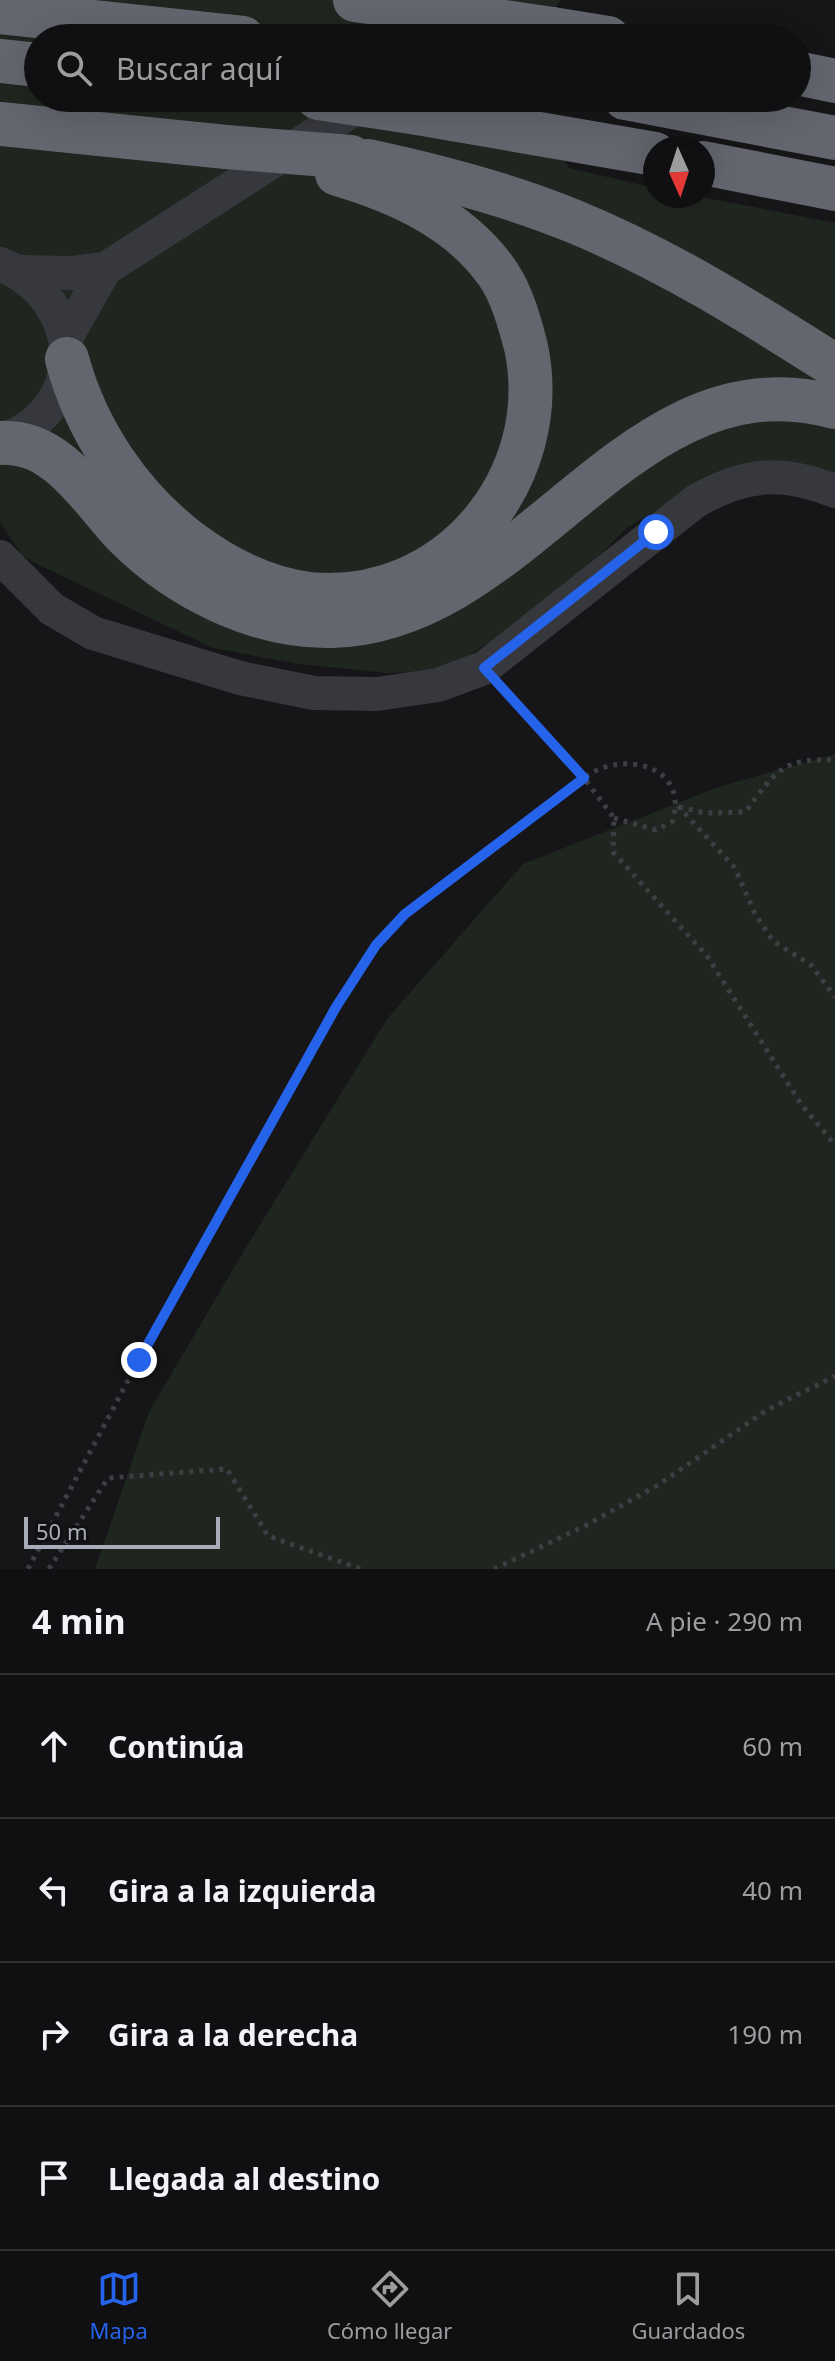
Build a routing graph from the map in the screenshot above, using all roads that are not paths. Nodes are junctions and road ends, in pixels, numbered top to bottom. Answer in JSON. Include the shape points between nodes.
{"nodes":[{"id":1,"x":355,"y":0,"type":"edge"},
{"id":2,"x":530,"y":8,"type":"edge"},
{"id":3,"x":0,"y":12,"type":"edge"},
{"id":4,"x":455,"y":16,"type":"edge"},
{"id":5,"x":112,"y":24,"type":"edge"},
{"id":6,"x":572,"y":24,"type":"edge"},
{"id":7,"x":0,"y":61,"type":"edge"},
{"id":8,"x":24,"y":64,"type":"edge"},
{"id":9,"x":811,"y":76,"type":"edge"},
{"id":10,"x":835,"y":81,"type":"edge"},
{"id":11,"x":349,"y":112,"type":"edge"},
{"id":12,"x":411,"y":112,"type":"edge"},
{"id":13,"x":698,"y":112,"type":"edge"},
{"id":14,"x":0,"y":124,"type":"edge"},
{"id":15,"x":835,"y":138,"type":"edge"},
{"id":16,"x":643,"y":152,"type":"edge"},
{"id":17,"x":344,"y":165,"type":"junction"},
{"id":18,"x":715,"y":165,"type":"edge"},
{"id":19,"x":835,"y":189,"type":"edge"},
{"id":20,"x":10,"y":268,"type":"edge"},
{"id":21,"x":105,"y":269,"type":"junction"},
{"id":22,"x":66,"y":348,"type":"junction"},
{"id":23,"x":835,"y":366,"type":"edge"},
{"id":24,"x":835,"y":407,"type":"edge"},
{"id":25,"x":0,"y":442,"type":"edge"},
{"id":26,"x":835,"y":491,"type":"edge"},
{"id":27,"x":0,"y":557,"type":"edge"}],
"edges":[{"from":1,"to":4,"type":"highway"},
{"from":2,"to":4,"type":"highway","bridge":true},
{"from":2,"to":6,"type":"highway"},
{"from":3,"to":5,"type":"highway"},
{"from":7,"to":8,"type":"highway"},
{"from":9,"to":10,"type":"highway"},
{"from":11,"to":21,"type":"street"},
{"from":12,"to":16,"type":"highway","bridge":true},
{"from":13,"to":15,"type":"highway"},
{"from":14,"to":17,"type":"highway","bridge":true},
{"from":17,"to":22,"type":"highway","via":[[431,212],[471,243],[499,275],[524,338],[532,376],[531,411],[515,469],[484,523],[435,563],[377,588],[343,594],[275,587],[220,565],[151,507],[112,459],[75,390]]},
{"from":17,"to":23,"type":"highway","via":[[495,192],[571,220],[668,265]]},
{"from":18,"to":19,"type":"highway"},
{"from":20,"to":21,"type":"street","via":[[72,273]]},
{"from":20,"to":22,"type":"street","via":[[51,299]]},
{"from":21,"to":22,"type":"street"},
{"from":22,"to":25,"type":"street","via":[[62,382],[51,404],[37,420]]},
{"from":24,"to":25,"type":"highway","via":[[748,400],[684,422],[619,463],[515,548],[450,592],[396,616],[330,626],[269,618],[204,593],[128,537],[53,459],[20,443]]},
{"from":26,"to":27,"type":"street","via":[[809,481],[767,477],[728,482],[696,501],[484,668],[438,685],[377,694],[314,693],[240,678],[93,633],[52,609]]}]}
